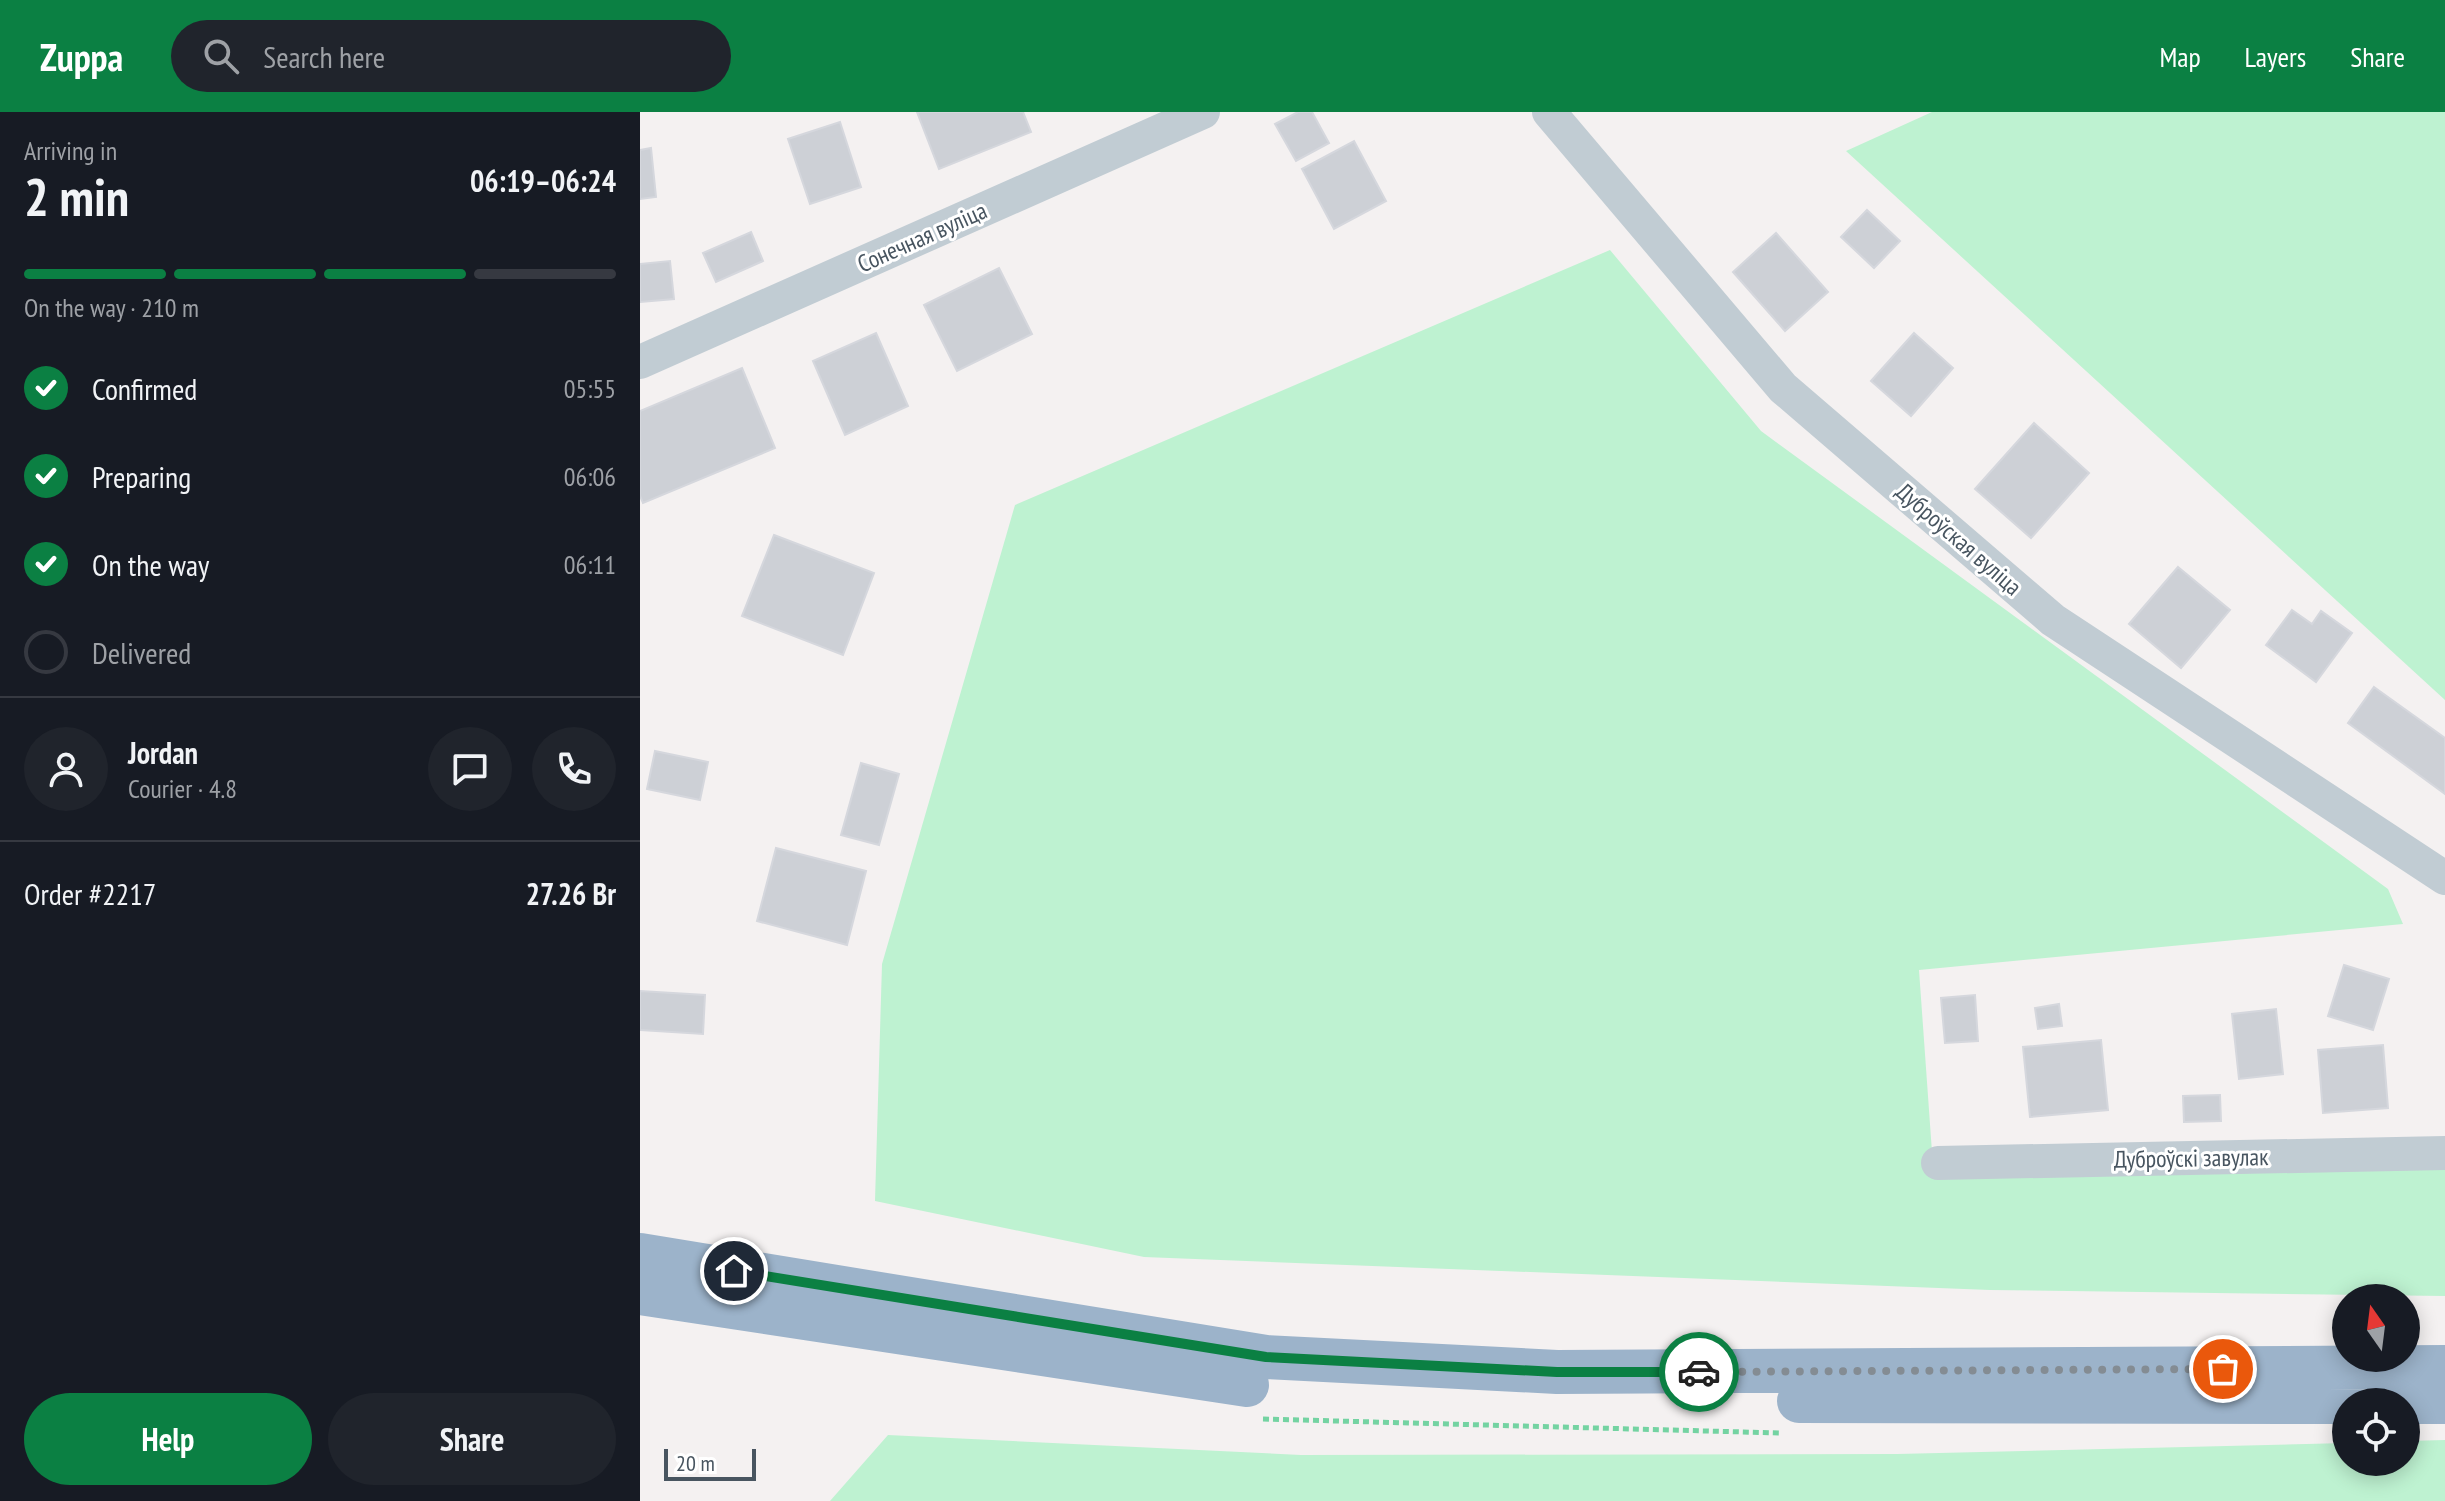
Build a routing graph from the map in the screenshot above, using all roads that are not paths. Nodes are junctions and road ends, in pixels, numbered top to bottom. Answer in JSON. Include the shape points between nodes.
{"nodes":[{"id":1,"x":1203,"y":112,"type":"edge"},
{"id":2,"x":1549,"y":112,"type":"edge"},
{"id":3,"x":640,"y":362,"type":"edge"},
{"id":4,"x":2445,"y":878,"type":"edge"},
{"id":5,"x":2445,"y":1153,"type":"edge"},
{"id":6,"x":1938,"y":1163,"type":"dead end"},
{"id":7,"x":640,"y":1255,"type":"edge"},
{"id":8,"x":640,"y":1293,"type":"edge"},
{"id":9,"x":2445,"y":1367,"type":"edge"},
{"id":10,"x":2332,"y":1402,"type":"edge"},
{"id":11,"x":2420,"y":1402,"type":"edge"},
{"id":12,"x":2445,"y":1402,"type":"edge"}],
"edges":[{"from":1,"to":3,"type":"street","name":"Сонечная вуліца"},
{"from":2,"to":4,"type":"street","name":"Дуброўская вуліца","via":[[1783,388],[2053,620]]},
{"from":5,"to":6,"type":"street","name":"Дуброўскі завулак"},
{"from":7,"to":9,"type":"highway","via":[[1266,1357],[1557,1372]]},
{"from":8,"to":10,"type":"highway","via":[[1262,1387],[1557,1401]]},
{"from":11,"to":12,"type":"highway"}]}
